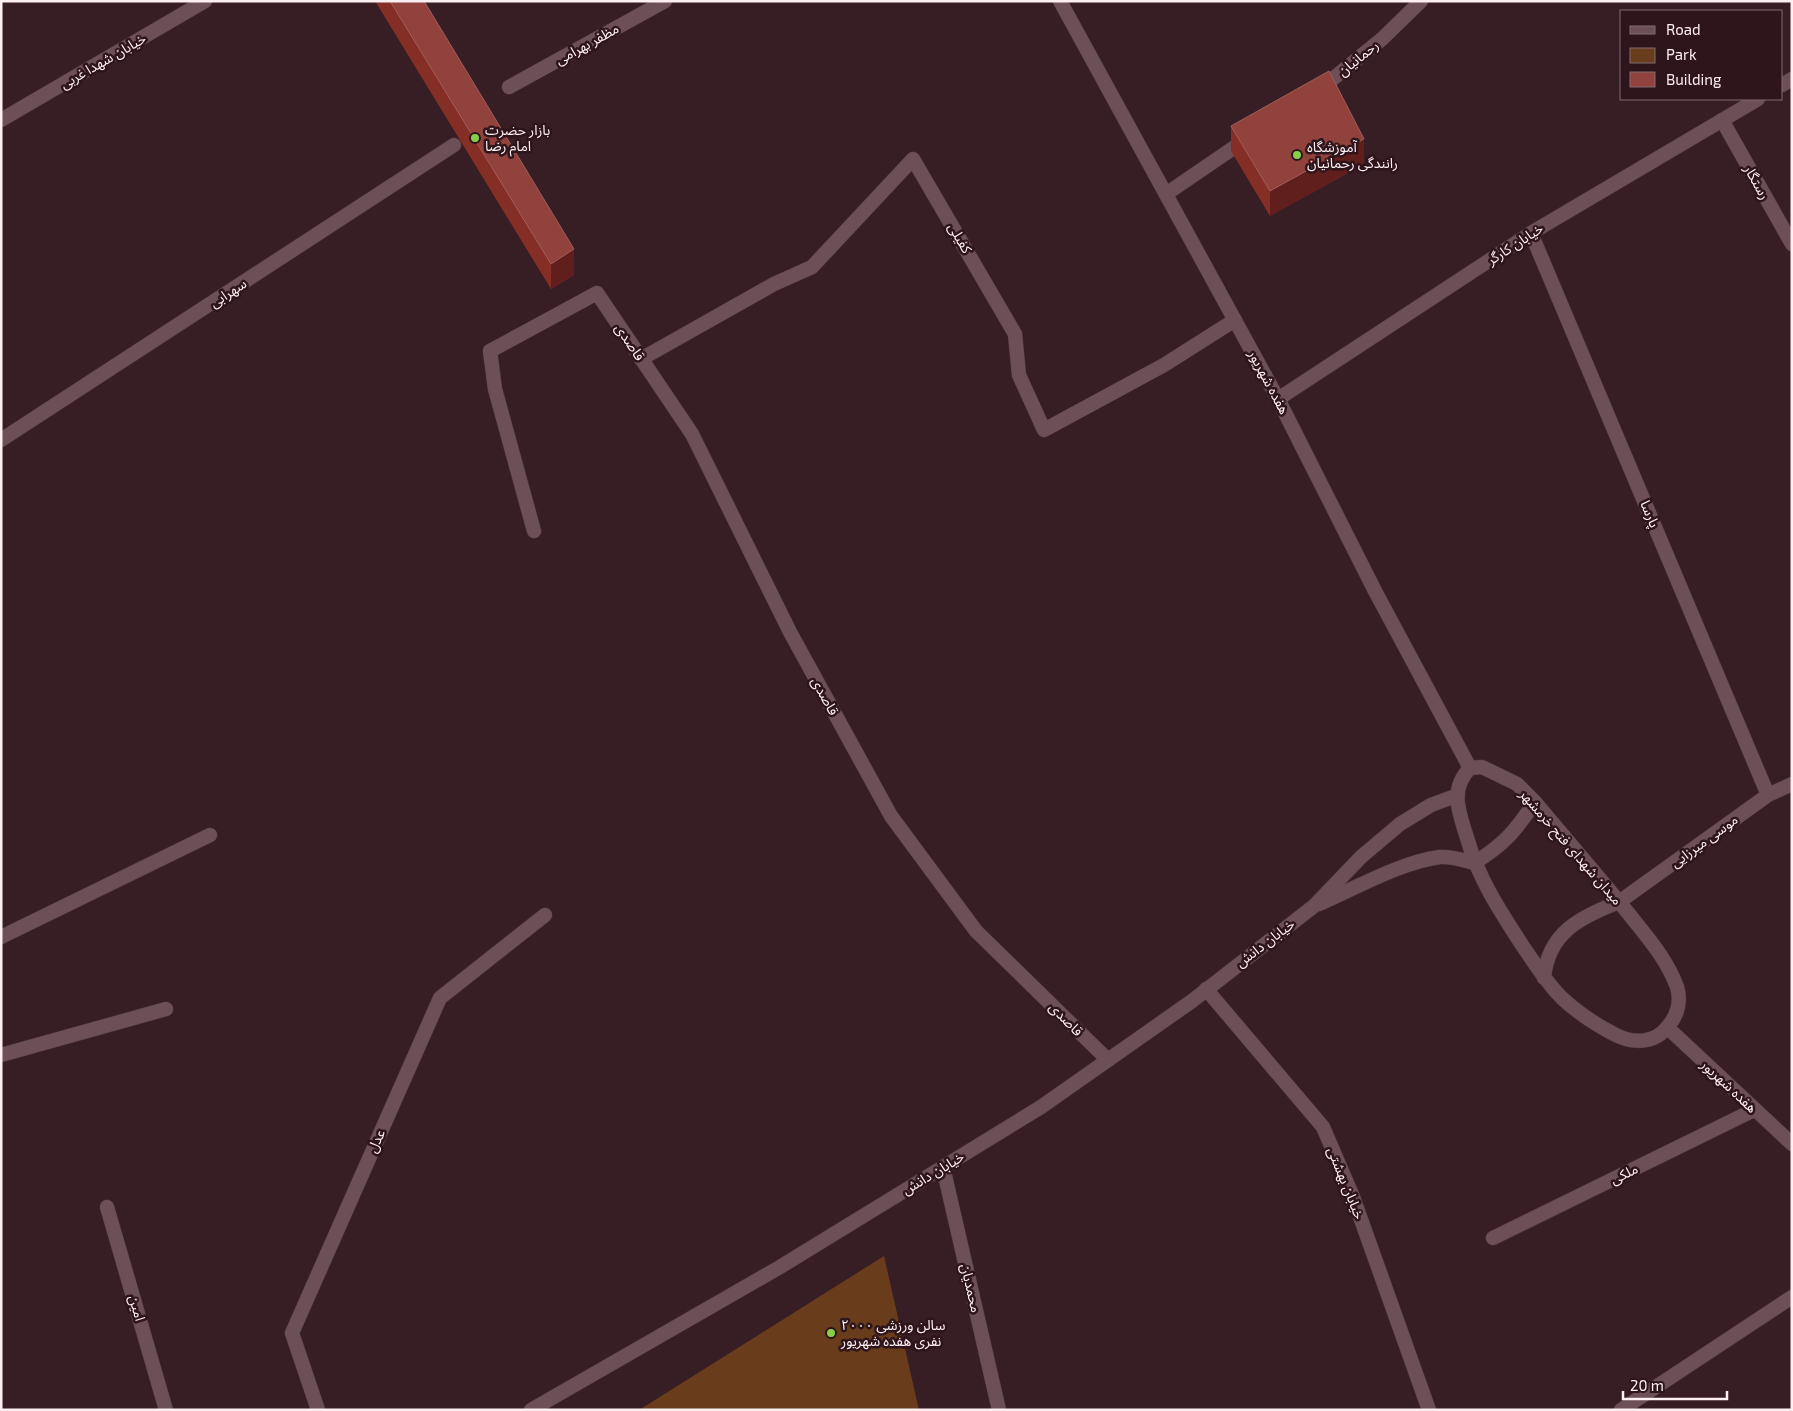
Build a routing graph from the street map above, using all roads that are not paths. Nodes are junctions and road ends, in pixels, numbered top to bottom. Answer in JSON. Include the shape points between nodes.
{"nodes":[{"id":1,"x":205,"y":1,"type":"edge"},
{"id":2,"x":665,"y":1,"type":"edge"},
{"id":3,"x":1421,"y":1,"type":"edge"},
{"id":4,"x":1064,"y":3,"type":"edge"},
{"id":5,"x":509,"y":87,"type":"dead end"},
{"id":6,"x":1310,"y":98,"type":"edge"},
{"id":7,"x":1756,"y":100,"type":"edge"},
{"id":8,"x":1,"y":120,"type":"edge"},
{"id":9,"x":1722,"y":120,"type":"junction"},
{"id":10,"x":1260,"y":131,"type":"edge"},
{"id":11,"x":454,"y":145,"type":"dead end"},
{"id":12,"x":1166,"y":194,"type":"junction"},
{"id":13,"x":1531,"y":233,"type":"junction"},
{"id":14,"x":1792,"y":244,"type":"edge"},
{"id":15,"x":1235,"y":320,"type":"junction"},
{"id":16,"x":641,"y":359,"type":"junction"},
{"id":17,"x":1278,"y":399,"type":"junction"},
{"id":18,"x":1,"y":440,"type":"edge"},
{"id":19,"x":534,"y":531,"type":"dead end"},
{"id":20,"x":1470,"y":768,"type":"junction"},
{"id":21,"x":1792,"y":784,"type":"edge"},
{"id":22,"x":1458,"y":795,"type":"junction"},
{"id":23,"x":1768,"y":795,"type":"junction"},
{"id":24,"x":1534,"y":802,"type":"junction"},
{"id":25,"x":210,"y":835,"type":"dead end"},
{"id":26,"x":1474,"y":863,"type":"junction"},
{"id":27,"x":1619,"y":902,"type":"junction"},
{"id":28,"x":1314,"y":906,"type":"junction"},
{"id":29,"x":545,"y":915,"type":"dead end"},
{"id":30,"x":1,"y":937,"type":"edge"},
{"id":31,"x":1544,"y":978,"type":"junction"},
{"id":32,"x":1206,"y":989,"type":"junction"},
{"id":33,"x":166,"y":1009,"type":"dead end"},
{"id":34,"x":1668,"y":1028,"type":"junction"},
{"id":35,"x":1,"y":1055,"type":"edge"},
{"id":36,"x":1108,"y":1060,"type":"junction"},
{"id":37,"x":1754,"y":1110,"type":"junction"},
{"id":38,"x":1792,"y":1144,"type":"edge"},
{"id":39,"x":943,"y":1167,"type":"junction"},
{"id":40,"x":107,"y":1207,"type":"dead end"},
{"id":41,"x":1493,"y":1238,"type":"dead end"},
{"id":42,"x":1792,"y":1297,"type":"edge"},
{"id":43,"x":166,"y":1410,"type":"edge"},
{"id":44,"x":318,"y":1410,"type":"edge"},
{"id":45,"x":531,"y":1410,"type":"edge"},
{"id":46,"x":999,"y":1410,"type":"edge"},
{"id":47,"x":1429,"y":1410,"type":"edge"},
{"id":48,"x":1622,"y":1410,"type":"edge"}],
"edges":[{"from":1,"to":8,"type":"main road","name":"خیابان شهدا غربی"},
{"from":2,"to":5,"type":"main road","name":"مظفر بهرامی"},
{"from":3,"to":6,"type":"main road","name":"رحمانیان","via":[[1382,39]]},
{"from":4,"to":12,"type":"main road","name":"هفده شهریور"},
{"from":7,"to":9,"type":"main road","name":"خیابان کارگر"},
{"from":9,"to":13,"type":"main road","name":"خیابان کارگر"},
{"from":9,"to":14,"type":"main road","name":"رستگار"},
{"from":10,"to":12,"type":"main road","via":[[1237,143]]},
{"from":11,"to":18,"type":"main road","name":"سهرابی"},
{"from":12,"to":15,"type":"main road","name":"هفده شهریور"},
{"from":13,"to":17,"type":"main road","name":"خیابان کارگر"},
{"from":13,"to":23,"type":"main road","name":"پارسا"},
{"from":15,"to":16,"type":"main road","name":"کفیلی","via":[[1164,365],[1044,430],[1019,375],[1015,334],[913,159],[812,267],[774,284]]},
{"from":15,"to":17,"type":"main road","name":"هفده شهریور"},
{"from":16,"to":19,"type":"main road","name":"قاصدی","via":[[597,294],[490,351],[495,389]]},
{"from":16,"to":36,"type":"main road","name":"قاصدی","via":[[692,434],[790,632],[891,816],[976,931]]},
{"from":17,"to":20,"type":"main road","name":"هفده شهریور","via":[[1374,592]]},
{"from":20,"to":22,"type":"main road","via":[[1457,787]]},
{"from":20,"to":24,"type":"main road","name":"میدان شهدای فتح خرمشهر","via":[[1482,767],[1500,774],[1517,784]]},
{"from":21,"to":23,"type":"main road","name":"موسی میرزایی"},
{"from":22,"to":26,"type":"main road"},
{"from":22,"to":28,"type":"main road","via":[[1431,805],[1400,824],[1361,857]]},
{"from":23,"to":27,"type":"main road","name":"موسی میرزایی"},
{"from":24,"to":26,"type":"main road","via":[[1514,833]]},
{"from":24,"to":27,"type":"main road","name":"میدان شهدای فتح خرمشهر"},
{"from":25,"to":30,"type":"main road"},
{"from":26,"to":28,"type":"main road","via":[[1440,857],[1408,865]]},
{"from":26,"to":31,"type":"main road"},
{"from":27,"to":31,"type":"main road","via":[[1594,912],[1558,937],[1550,950]]},
{"from":27,"to":34,"type":"main road","name":"میدان شهدای فتح خرمشهر","via":[[1653,945],[1678,988],[1676,1016]]},
{"from":28,"to":32,"type":"main road","name":"خیابان دانش"},
{"from":29,"to":44,"type":"main road","name":"عدل","via":[[440,998],[292,1333]]},
{"from":31,"to":34,"type":"main road","via":[[1563,999],[1598,1026],[1623,1039],[1639,1042],[1652,1039]]},
{"from":32,"to":36,"type":"main road","name":"خیابان دانش"},
{"from":32,"to":47,"type":"main road","name":"خیابان بهشتی","via":[[1323,1127],[1353,1197]]},
{"from":33,"to":35,"type":"main road"},
{"from":34,"to":37,"type":"main road","name":"هفده شهریور"},
{"from":36,"to":39,"type":"main road","name":"خیابان دانش","via":[[1041,1107]]},
{"from":37,"to":38,"type":"main road","name":"هفده شهریور"},
{"from":37,"to":41,"type":"main road","name":"ملکی"},
{"from":39,"to":45,"type":"main road","name":"خیابان دانش","via":[[780,1267]]},
{"from":39,"to":46,"type":"main road","name":"محمدیان"},
{"from":40,"to":43,"type":"main road","name":"امین"},
{"from":42,"to":48,"type":"main road"}]}
